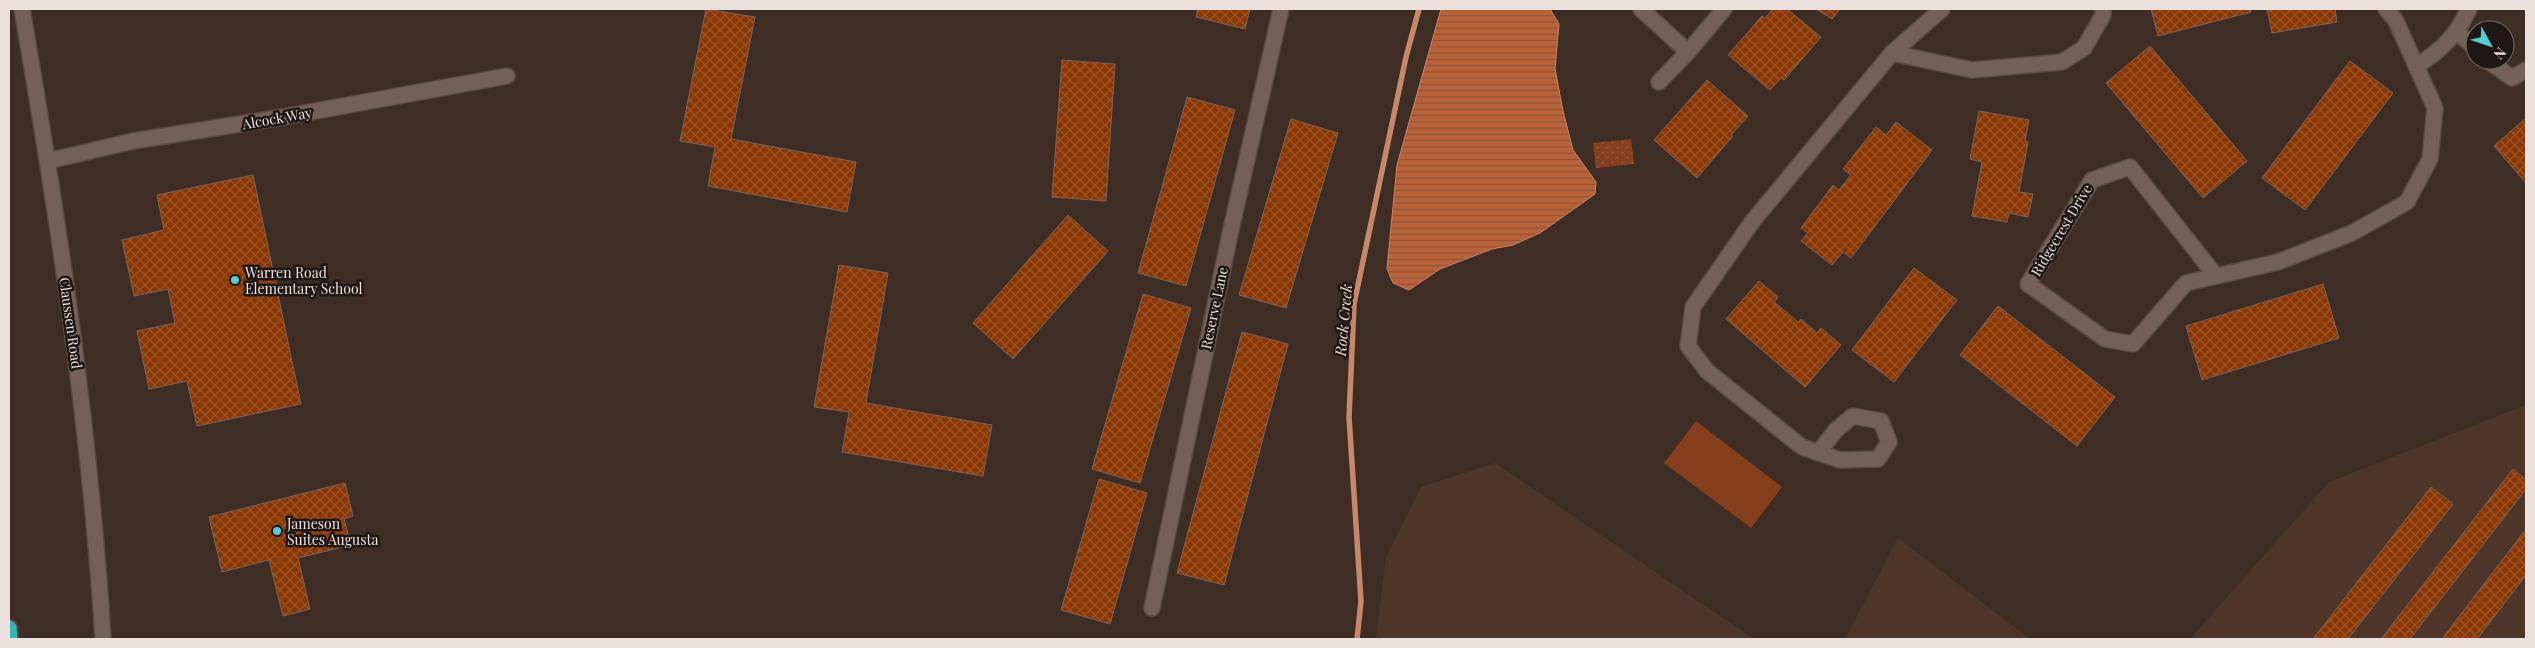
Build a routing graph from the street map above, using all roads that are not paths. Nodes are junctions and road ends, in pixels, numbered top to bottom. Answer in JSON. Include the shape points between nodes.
{"nodes":[{"id":1,"x":22,"y":9,"type":"edge"},
{"id":2,"x":1281,"y":9,"type":"edge"},
{"id":3,"x":1641,"y":9,"type":"edge"},
{"id":4,"x":1724,"y":9,"type":"edge"},
{"id":5,"x":1942,"y":9,"type":"edge"},
{"id":6,"x":2103,"y":9,"type":"edge"},
{"id":7,"x":2386,"y":9,"type":"edge"},
{"id":8,"x":2469,"y":9,"type":"edge"},
{"id":9,"x":2458,"y":32,"type":"junction"},
{"id":10,"x":2465,"y":39,"type":"edge"},
{"id":11,"x":1688,"y":52,"type":"junction"},
{"id":12,"x":1892,"y":52,"type":"junction"},
{"id":13,"x":2416,"y":66,"type":"junction"},
{"id":14,"x":2499,"y":70,"type":"edge"},
{"id":15,"x":2526,"y":70,"type":"edge"},
{"id":16,"x":507,"y":76,"type":"dead end"},
{"id":17,"x":1658,"y":82,"type":"dead end"},
{"id":18,"x":48,"y":161,"type":"junction"},
{"id":19,"x":2216,"y":276,"type":"junction"},
{"id":20,"x":1818,"y":453,"type":"dead end"},
{"id":21,"x":1152,"y":608,"type":"dead end"},
{"id":22,"x":9,"y":628,"type":"edge"},
{"id":23,"x":10,"y":639,"type":"edge"},
{"id":24,"x":103,"y":639,"type":"edge"}],
"edges":[{"from":1,"to":18,"type":"street","name":"Claussen Road"},
{"from":2,"to":21,"type":"street","name":"Reserve Lane"},
{"from":3,"to":11,"type":"street"},
{"from":4,"to":11,"type":"street"},
{"from":5,"to":12,"type":"street"},
{"from":6,"to":12,"type":"street","via":[[2103,15],[2084,48],[2062,62],[1972,70]]},
{"from":7,"to":13,"type":"street","name":"Ridgecrest Drive","via":[[2396,21]]},
{"from":8,"to":9,"type":"street"},
{"from":9,"to":10,"type":"street"},
{"from":9,"to":13,"type":"street"},
{"from":11,"to":17,"type":"street"},
{"from":12,"to":20,"type":"street","via":[[1752,222],[1693,308],[1688,346],[1707,371],[1802,447]]},
{"from":13,"to":19,"type":"street","name":"Ridgecrest Drive","via":[[2435,108],[2430,158],[2407,202],[2352,234],[2278,262]]},
{"from":14,"to":15,"type":"street","via":[[2512,78]]},
{"from":16,"to":18,"type":"street","name":"Alcock Way","via":[[133,141]]},
{"from":18,"to":24,"type":"street","name":"Claussen Road","via":[[82,400]]},
{"from":19,"to":19,"type":"street","name":"Ridgecrest Drive","via":[[2130,168],[2092,180],[2028,284],[2105,339],[2133,344],[2186,283]]},
{"from":22,"to":23,"type":"highway"}]}
